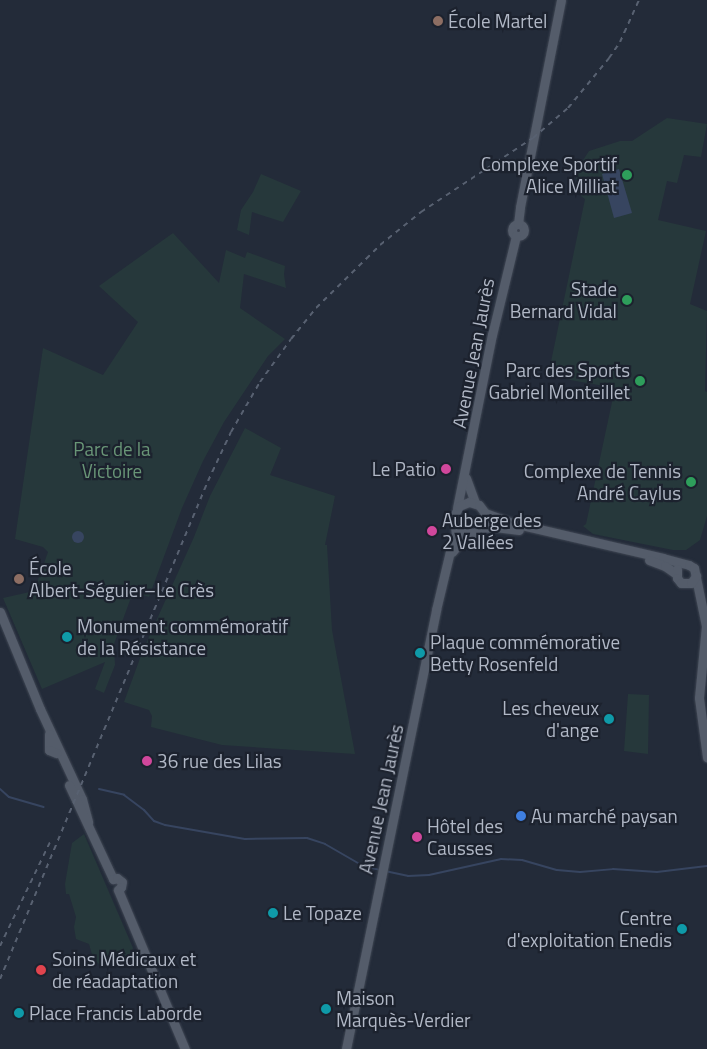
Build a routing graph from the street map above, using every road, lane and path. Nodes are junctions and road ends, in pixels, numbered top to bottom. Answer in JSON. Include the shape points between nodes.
{"nodes":[{"id":1,"x":562,"y":0,"type":"edge"},
{"id":2,"x":465,"y":477,"type":"junction"},
{"id":3,"x":476,"y":503,"type":"junction"},
{"id":4,"x":457,"y":509,"type":"junction"},
{"id":5,"x":485,"y":513,"type":"junction"},
{"id":6,"x":455,"y":522,"type":"junction"},
{"id":7,"x":482,"y":528,"type":"junction"},
{"id":8,"x":468,"y":533,"type":"junction"},
{"id":9,"x":449,"y":557,"type":"junction"},
{"id":10,"x":683,"y":564,"type":"junction"},
{"id":11,"x":676,"y":574,"type":"junction"},
{"id":12,"x":696,"y":576,"type":"junction"},
{"id":13,"x":688,"y":584,"type":"junction"},
{"id":14,"x":702,"y":601,"type":"junction"},
{"id":15,"x":0,"y":612,"type":"edge"},
{"id":16,"x":55,"y":747,"type":"junction"},
{"id":17,"x":707,"y":757,"type":"edge"},
{"id":18,"x":88,"y":822,"type":"junction"},
{"id":19,"x":185,"y":1049,"type":"edge"},
{"id":20,"x":346,"y":1049,"type":"edge"}],
"edges":[{"from":1,"to":2,"type":"main road","name":"Avenue Jean Jaurès","via":[[518,224],[524,232],[516,236],[492,335]]},
{"from":2,"to":3,"type":"main road"},
{"from":2,"to":4,"type":"main road","name":"Avenue Jean Jaurès"},
{"from":3,"to":4,"type":"main road","via":[[465,503]]},
{"from":3,"to":5,"type":"main road"},
{"from":4,"to":6,"type":"main road"},
{"from":5,"to":7,"type":"main road"},
{"from":5,"to":10,"type":"main road","via":[[513,523]]},
{"from":6,"to":8,"type":"main road","via":[[460,530]]},
{"from":6,"to":9,"type":"main road","name":"Avenue Jean Jaurès","via":[[456,534]]},
{"from":7,"to":8,"type":"main road"},
{"from":7,"to":11,"type":"main road","via":[[496,526],[574,540],[657,562]]},
{"from":8,"to":9,"type":"main road","name":"Avenue Jean Jaurès"},
{"from":9,"to":20,"type":"main road","name":"Avenue Jean Jaurès"},
{"from":10,"to":11,"type":"main road"},
{"from":10,"to":12,"type":"main road","via":[[692,566]]},
{"from":11,"to":13,"type":"main road","via":[[678,581]]},
{"from":12,"to":13,"type":"main road"},
{"from":12,"to":14,"type":"main road"},
{"from":13,"to":14,"type":"main road"},
{"from":14,"to":17,"type":"main road","via":[[706,626],[699,698]]},
{"from":15,"to":16,"type":"main road"},
{"from":16,"to":18,"type":"main road","via":[[75,799]]},
{"from":16,"to":18,"type":"main road","via":[[82,799]]},
{"from":18,"to":19,"type":"main road","via":[[113,879],[110,886],[118,890]]}]}
